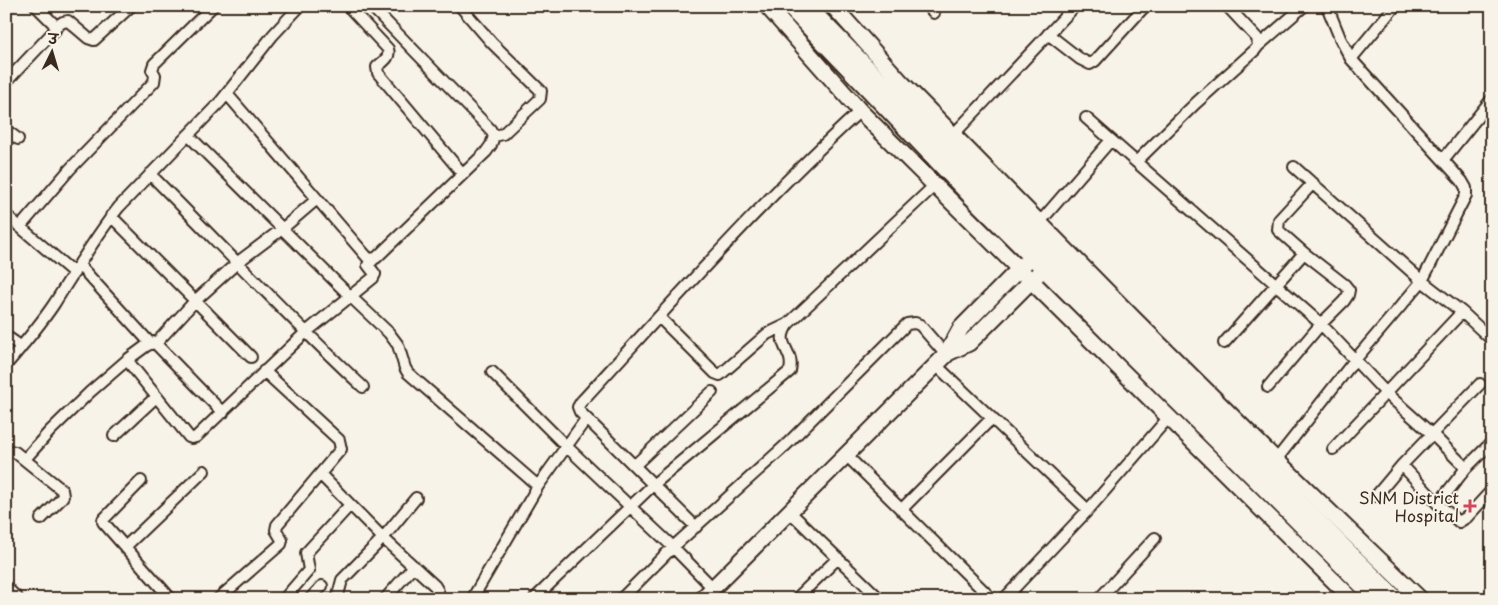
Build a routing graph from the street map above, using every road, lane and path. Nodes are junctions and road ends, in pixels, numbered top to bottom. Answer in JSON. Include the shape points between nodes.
{"nodes":[{"id":1,"x":36,"y":6,"type":"edge"},
{"id":2,"x":131,"y":6,"type":"edge"},
{"id":3,"x":213,"y":6,"type":"edge"},
{"id":4,"x":300,"y":6,"type":"edge"},
{"id":5,"x":348,"y":6,"type":"edge"},
{"id":6,"x":371,"y":6,"type":"edge"},
{"id":7,"x":460,"y":6,"type":"edge"},
{"id":8,"x":767,"y":6,"type":"edge"},
{"id":9,"x":790,"y":6,"type":"edge"},
{"id":10,"x":807,"y":6,"type":"edge"},
{"id":11,"x":833,"y":6,"type":"edge"},
{"id":12,"x":1076,"y":6,"type":"edge"},
{"id":13,"x":1144,"y":6,"type":"edge"},
{"id":14,"x":1227,"y":6,"type":"edge"},
{"id":15,"x":1304,"y":6,"type":"edge"},
{"id":16,"x":1327,"y":6,"type":"edge"},
{"id":17,"x":1395,"y":6,"type":"edge"},
{"id":18,"x":55,"y":27,"type":"junction"},
{"id":19,"x":1048,"y":34,"type":"junction"},
{"id":20,"x":1258,"y":46,"type":"junction"},
{"id":21,"x":1351,"y":59,"type":"junction"},
{"id":22,"x":6,"y":82,"type":"edge"},
{"id":23,"x":226,"y":94,"type":"junction"},
{"id":24,"x":1492,"y":99,"type":"edge"},
{"id":25,"x":860,"y":112,"type":"junction"},
{"id":26,"x":1086,"y":118,"type":"dead end"},
{"id":27,"x":6,"y":130,"type":"edge"},
{"id":28,"x":188,"y":135,"type":"junction"},
{"id":29,"x":953,"y":135,"type":"junction"},
{"id":30,"x":494,"y":136,"type":"junction"},
{"id":31,"x":18,"y":139,"type":"dead end"},
{"id":32,"x":1111,"y":140,"type":"junction"},
{"id":33,"x":1443,"y":160,"type":"junction"},
{"id":34,"x":1136,"y":162,"type":"junction"},
{"id":35,"x":1294,"y":167,"type":"dead end"},
{"id":36,"x":462,"y":173,"type":"junction"},
{"id":37,"x":150,"y":174,"type":"junction"},
{"id":38,"x":1312,"y":184,"type":"junction"},
{"id":39,"x":935,"y":185,"type":"junction"},
{"id":40,"x":317,"y":199,"type":"junction"},
{"id":41,"x":6,"y":215,"type":"edge"},
{"id":42,"x":112,"y":216,"type":"junction"},
{"id":43,"x":1040,"y":222,"type":"junction"},
{"id":44,"x":20,"y":227,"type":"junction"},
{"id":45,"x":282,"y":229,"type":"junction"},
{"id":46,"x":1042,"y":245,"type":"junction"},
{"id":47,"x":1304,"y":253,"type":"junction"},
{"id":48,"x":1054,"y":258,"type":"junction"},
{"id":49,"x":373,"y":260,"type":"junction"},
{"id":50,"x":238,"y":262,"type":"junction"},
{"id":51,"x":76,"y":269,"type":"junction"},
{"id":52,"x":1018,"y":269,"type":"junction"},
{"id":53,"x":1422,"y":281,"type":"junction"},
{"id":54,"x":1031,"y":282,"type":"junction"},
{"id":55,"x":1275,"y":285,"type":"junction"},
{"id":56,"x":350,"y":296,"type":"junction"},
{"id":57,"x":195,"y":301,"type":"junction"},
{"id":58,"x":1462,"y":312,"type":"junction"},
{"id":59,"x":659,"y":317,"type":"junction"},
{"id":60,"x":788,"y":324,"type":"junction"},
{"id":61,"x":1321,"y":324,"type":"junction"},
{"id":62,"x":305,"y":333,"type":"junction"},
{"id":63,"x":1490,"y":335,"type":"edge"},
{"id":64,"x":6,"y":336,"type":"edge"},
{"id":65,"x":1224,"y":342,"type":"dead end"},
{"id":66,"x":153,"y":344,"type":"junction"},
{"id":67,"x":22,"y":347,"type":"junction"},
{"id":68,"x":251,"y":357,"type":"dead end"},
{"id":69,"x":943,"y":358,"type":"junction"},
{"id":70,"x":126,"y":360,"type":"junction"},
{"id":71,"x":1354,"y":361,"type":"junction"},
{"id":72,"x":6,"y":365,"type":"edge"},
{"id":73,"x":264,"y":371,"type":"junction"},
{"id":74,"x":492,"y":372,"type":"dead end"},
{"id":75,"x":1480,"y":384,"type":"dead end"},
{"id":76,"x":363,"y":387,"type":"dead end"},
{"id":77,"x":1268,"y":387,"type":"dead end"},
{"id":78,"x":712,"y":392,"type":"dead end"},
{"id":79,"x":1386,"y":394,"type":"junction"},
{"id":80,"x":156,"y":397,"type":"junction"},
{"id":81,"x":223,"y":413,"type":"junction"},
{"id":82,"x":1169,"y":417,"type":"junction"},
{"id":83,"x":992,"y":418,"type":"junction"},
{"id":84,"x":586,"y":419,"type":"junction"},
{"id":85,"x":1433,"y":435,"type":"junction"},
{"id":86,"x":114,"y":436,"type":"dead end"},
{"id":87,"x":1492,"y":442,"type":"edge"},
{"id":88,"x":566,"y":446,"type":"junction"},
{"id":89,"x":1333,"y":448,"type":"dead end"},
{"id":90,"x":6,"y":450,"type":"edge"},
{"id":91,"x":846,"y":455,"type":"junction"},
{"id":92,"x":25,"y":459,"type":"junction"},
{"id":93,"x":1276,"y":460,"type":"junction"},
{"id":94,"x":635,"y":465,"type":"junction"},
{"id":95,"x":1402,"y":465,"type":"junction"},
{"id":96,"x":1466,"y":468,"type":"junction"},
{"id":97,"x":204,"y":471,"type":"dead end"},
{"id":98,"x":320,"y":474,"type":"junction"},
{"id":99,"x":141,"y":481,"type":"dead end"},
{"id":100,"x":654,"y":484,"type":"junction"},
{"id":101,"x":538,"y":486,"type":"junction"},
{"id":102,"x":1492,"y":490,"type":"edge"},
{"id":103,"x":1376,"y":496,"type":"dead end"},
{"id":104,"x":416,"y":498,"type":"dead end"},
{"id":105,"x":1438,"y":504,"type":"junction"},
{"id":106,"x":350,"y":505,"type":"junction"},
{"id":107,"x":629,"y":506,"type":"junction"},
{"id":108,"x":901,"y":510,"type":"junction"},
{"id":109,"x":1088,"y":510,"type":"junction"},
{"id":110,"x":790,"y":512,"type":"junction"},
{"id":111,"x":41,"y":519,"type":"dead end"},
{"id":112,"x":696,"y":527,"type":"junction"},
{"id":113,"x":383,"y":538,"type":"junction"},
{"id":114,"x":1154,"y":538,"type":"dead end"},
{"id":115,"x":125,"y":547,"type":"junction"},
{"id":116,"x":674,"y":547,"type":"junction"},
{"id":117,"x":838,"y":558,"type":"junction"},
{"id":118,"x":414,"y":566,"type":"junction"},
{"id":119,"x":322,"y":586,"type":"dead end"},
{"id":120,"x":6,"y":587,"type":"edge"},
{"id":121,"x":708,"y":593,"type":"edge"},
{"id":122,"x":873,"y":597,"type":"edge"},
{"id":123,"x":18,"y":599,"type":"edge"},
{"id":124,"x":170,"y":599,"type":"edge"},
{"id":125,"x":218,"y":599,"type":"edge"},
{"id":126,"x":284,"y":599,"type":"edge"},
{"id":127,"x":310,"y":599,"type":"edge"},
{"id":128,"x":337,"y":599,"type":"edge"},
{"id":129,"x":385,"y":599,"type":"edge"},
{"id":130,"x":437,"y":599,"type":"edge"},
{"id":131,"x":472,"y":599,"type":"edge"},
{"id":132,"x":534,"y":599,"type":"edge"},
{"id":133,"x":620,"y":599,"type":"edge"},
{"id":134,"x":796,"y":599,"type":"edge"},
{"id":135,"x":992,"y":599,"type":"edge"},
{"id":136,"x":1004,"y":599,"type":"edge"},
{"id":137,"x":1098,"y":599,"type":"edge"},
{"id":138,"x":1352,"y":599,"type":"edge"},
{"id":139,"x":1376,"y":599,"type":"edge"},
{"id":140,"x":1396,"y":599,"type":"edge"},
{"id":141,"x":1420,"y":599,"type":"edge"}],
"edges":[{"from":1,"to":18,"type":"street"},
{"from":2,"to":18,"type":"street","via":[[94,40],[68,21]]},
{"from":3,"to":44,"type":"street","via":[[154,64],[154,82],[70,169]]},
{"from":4,"to":23,"type":"street"},
{"from":5,"to":36,"type":"street","via":[[389,51],[387,58],[377,67],[378,73]]},
{"from":6,"to":30,"type":"street"},
{"from":7,"to":30,"type":"street","via":[[541,91],[540,99],[502,134]]},
{"from":8,"to":25,"type":"main road"},
{"from":9,"to":46,"type":"main road","via":[[963,188]]},
{"from":10,"to":46,"type":"main road","via":[[978,184]]},
{"from":11,"to":29,"type":"main road"},
{"from":12,"to":19,"type":"street"},
{"from":13,"to":19,"type":"street","via":[[1090,64]]},
{"from":14,"to":20,"type":"street","via":[[1257,38]]},
{"from":15,"to":20,"type":"street"},
{"from":16,"to":21,"type":"street"},
{"from":17,"to":21,"type":"street"},
{"from":18,"to":22,"type":"street"},
{"from":19,"to":29,"type":"street"},
{"from":20,"to":34,"type":"street"},
{"from":21,"to":33,"type":"street"},
{"from":23,"to":28,"type":"street"},
{"from":23,"to":40,"type":"street"},
{"from":24,"to":33,"type":"street"},
{"from":25,"to":39,"type":"main road"},
{"from":25,"to":59,"type":"street","via":[[811,158]]},
{"from":26,"to":32,"type":"street"},
{"from":27,"to":31,"type":"street"},
{"from":28,"to":37,"type":"street"},
{"from":28,"to":45,"type":"street"},
{"from":29,"to":43,"type":"main road"},
{"from":30,"to":36,"type":"street","via":[[486,152]]},
{"from":32,"to":34,"type":"street"},
{"from":32,"to":43,"type":"street"},
{"from":33,"to":53,"type":"street","via":[[1462,181],[1466,194]]},
{"from":34,"to":55,"type":"street"},
{"from":35,"to":38,"type":"street"},
{"from":36,"to":49,"type":"street"},
{"from":37,"to":42,"type":"street"},
{"from":37,"to":50,"type":"street"},
{"from":38,"to":47,"type":"street","via":[[1278,225],[1280,234]]},
{"from":38,"to":53,"type":"street"},
{"from":39,"to":52,"type":"main road"},
{"from":39,"to":60,"type":"street"},
{"from":40,"to":45,"type":"street"},
{"from":40,"to":49,"type":"street"},
{"from":41,"to":44,"type":"street"},
{"from":42,"to":51,"type":"street"},
{"from":42,"to":57,"type":"street"},
{"from":43,"to":46,"type":"main road"},
{"from":44,"to":51,"type":"street"},
{"from":45,"to":50,"type":"street"},
{"from":45,"to":56,"type":"street"},
{"from":46,"to":48,"type":"main road"},
{"from":46,"to":48,"type":"main road"},
{"from":46,"to":52,"type":"main road"},
{"from":47,"to":55,"type":"street"},
{"from":47,"to":61,"type":"street","via":[[1349,290],[1344,302]]},
{"from":48,"to":54,"type":"main road"},
{"from":48,"to":93,"type":"main road"},
{"from":48,"to":139,"type":"main road"},
{"from":48,"to":140,"type":"main road"},
{"from":49,"to":56,"type":"street","via":[[368,265],[374,276]]},
{"from":50,"to":57,"type":"street"},
{"from":50,"to":62,"type":"street"},
{"from":51,"to":66,"type":"street"},
{"from":51,"to":67,"type":"street"},
{"from":52,"to":54,"type":"main road"},
{"from":52,"to":69,"type":"main road","via":[[961,328]]},
{"from":53,"to":58,"type":"street"},
{"from":53,"to":71,"type":"street"},
{"from":54,"to":69,"type":"main road","via":[[969,343]]},
{"from":54,"to":82,"type":"main road"},
{"from":55,"to":61,"type":"street"},
{"from":55,"to":65,"type":"street"},
{"from":56,"to":62,"type":"street"},
{"from":56,"to":101,"type":"street","via":[[394,339],[408,373]]},
{"from":57,"to":66,"type":"street"},
{"from":57,"to":68,"type":"street"},
{"from":58,"to":63,"type":"street"},
{"from":58,"to":79,"type":"street"},
{"from":59,"to":60,"type":"street","via":[[715,373],[720,374],[767,334]]},
{"from":59,"to":84,"type":"street","via":[[581,402],[578,407]]},
{"from":60,"to":100,"type":"street","via":[[782,338],[792,364],[790,371]]},
{"from":61,"to":71,"type":"street"},
{"from":61,"to":77,"type":"street"},
{"from":62,"to":73,"type":"street"},
{"from":62,"to":76,"type":"street"},
{"from":64,"to":67,"type":"street"},
{"from":66,"to":70,"type":"street"},
{"from":66,"to":81,"type":"street"},
{"from":67,"to":72,"type":"street"},
{"from":69,"to":83,"type":"street"},
{"from":69,"to":91,"type":"main road"},
{"from":69,"to":112,"type":"street","via":[[920,326],[906,324],[786,445]]},
{"from":70,"to":80,"type":"street"},
{"from":70,"to":92,"type":"street"},
{"from":71,"to":79,"type":"street"},
{"from":71,"to":93,"type":"street"},
{"from":73,"to":81,"type":"street"},
{"from":73,"to":98,"type":"street","via":[[339,440],[340,449]]},
{"from":74,"to":88,"type":"street"},
{"from":75,"to":85,"type":"street"},
{"from":78,"to":94,"type":"street"},
{"from":79,"to":85,"type":"street"},
{"from":79,"to":89,"type":"street"},
{"from":80,"to":81,"type":"street","via":[[192,438]]},
{"from":80,"to":86,"type":"street"},
{"from":82,"to":109,"type":"street"},
{"from":82,"to":138,"type":"main road"},
{"from":83,"to":108,"type":"street"},
{"from":83,"to":109,"type":"street"},
{"from":84,"to":88,"type":"street"},
{"from":84,"to":94,"type":"street"},
{"from":85,"to":95,"type":"street"},
{"from":85,"to":96,"type":"street"},
{"from":87,"to":96,"type":"street"},
{"from":88,"to":101,"type":"street"},
{"from":88,"to":107,"type":"street"},
{"from":90,"to":92,"type":"street"},
{"from":91,"to":108,"type":"street"},
{"from":91,"to":110,"type":"main road"},
{"from":92,"to":111,"type":"street","via":[[64,492]]},
{"from":93,"to":141,"type":"main road"},
{"from":94,"to":100,"type":"street"},
{"from":95,"to":103,"type":"street"},
{"from":95,"to":105,"type":"street"},
{"from":96,"to":105,"type":"street"},
{"from":97,"to":115,"type":"street"},
{"from":98,"to":106,"type":"street"},
{"from":98,"to":125,"type":"street","via":[[277,525],[281,544]]},
{"from":99,"to":115,"type":"street","via":[[103,520]]},
{"from":100,"to":107,"type":"street"},
{"from":100,"to":112,"type":"street"},
{"from":101,"to":131,"type":"street"},
{"from":102,"to":105,"type":"street","via":[[1463,521],[1459,522]]},
{"from":104,"to":113,"type":"street"},
{"from":106,"to":113,"type":"street"},
{"from":106,"to":126,"type":"street","via":[[306,553],[309,570]]},
{"from":107,"to":116,"type":"street"},
{"from":107,"to":132,"type":"street"},
{"from":108,"to":135,"type":"street"},
{"from":109,"to":136,"type":"street"},
{"from":110,"to":117,"type":"street"},
{"from":110,"to":121,"type":"main road"},
{"from":112,"to":116,"type":"street"},
{"from":113,"to":118,"type":"street"},
{"from":113,"to":128,"type":"street","via":[[342,580]]},
{"from":114,"to":137,"type":"street"},
{"from":115,"to":124,"type":"street"},
{"from":116,"to":121,"type":"street"},
{"from":116,"to":133,"type":"street"},
{"from":117,"to":122,"type":"street"},
{"from":117,"to":134,"type":"street"},
{"from":118,"to":129,"type":"street"},
{"from":118,"to":130,"type":"street","via":[[435,586]]},
{"from":119,"to":127,"type":"street"},
{"from":120,"to":123,"type":"street"}]}
